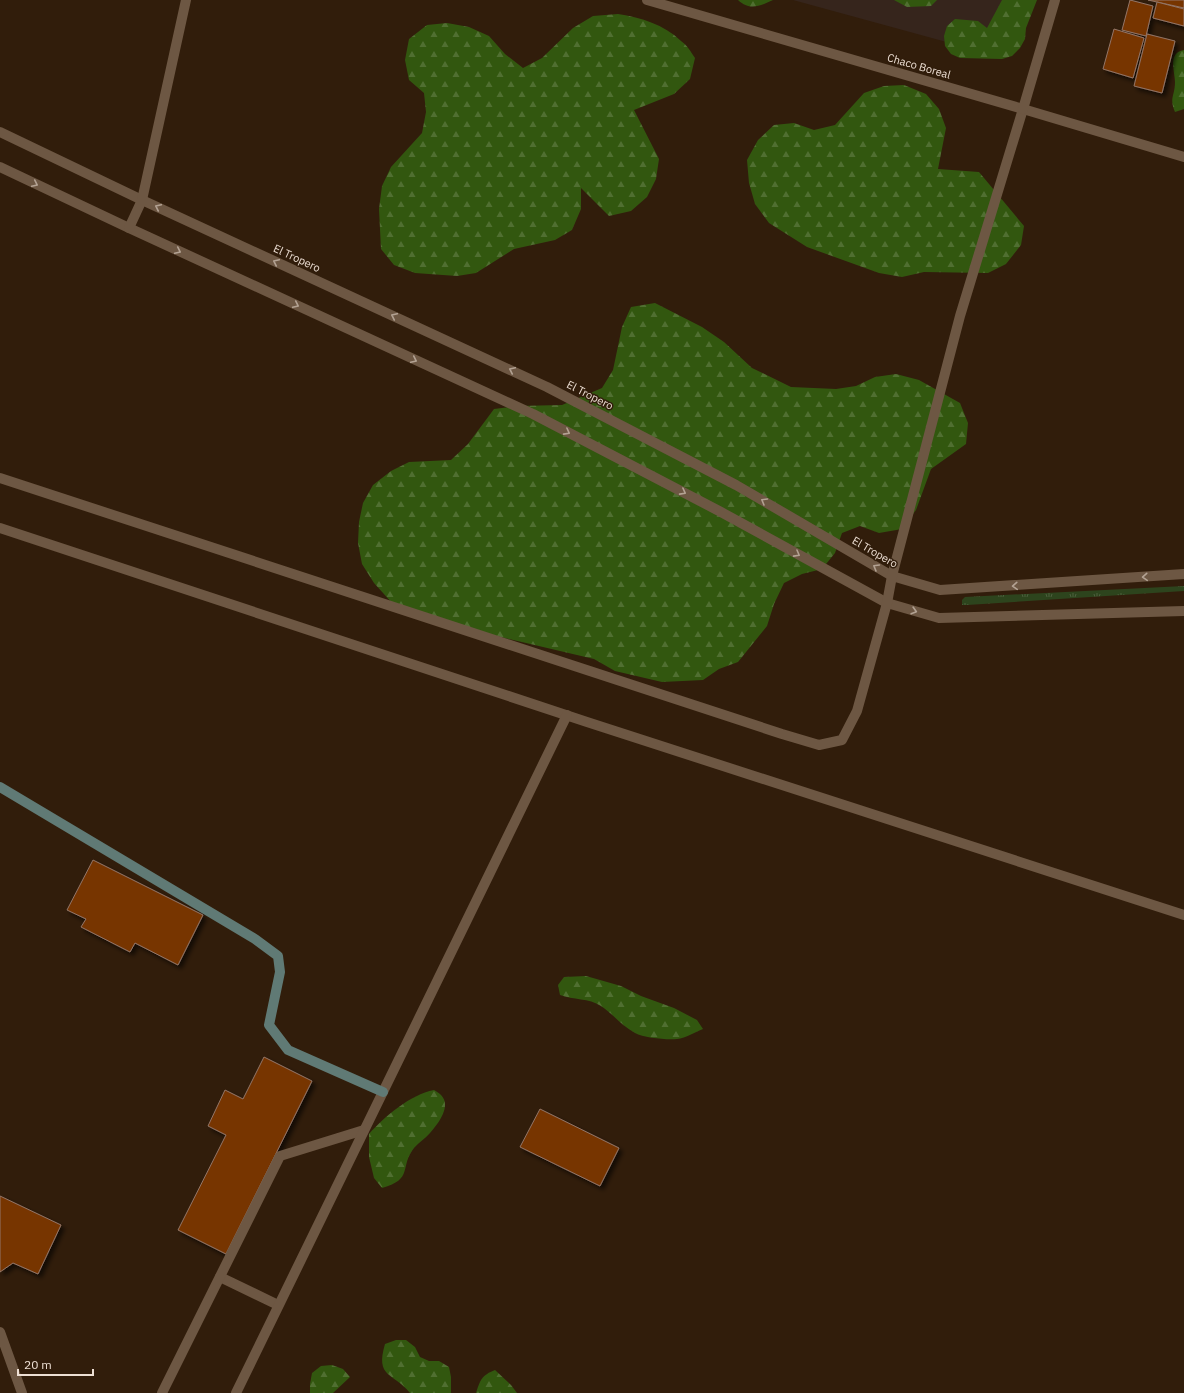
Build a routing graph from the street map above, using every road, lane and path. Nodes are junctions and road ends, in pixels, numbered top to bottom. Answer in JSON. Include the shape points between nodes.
{"nodes":[{"id":1,"x":186,"y":0,"type":"edge"},
{"id":2,"x":647,"y":0,"type":"edge"},
{"id":3,"x":1055,"y":0,"type":"edge"},
{"id":4,"x":1023,"y":108,"type":"junction"},
{"id":5,"x":0,"y":132,"type":"edge"},
{"id":6,"x":1184,"y":157,"type":"edge"},
{"id":7,"x":0,"y":167,"type":"edge"},
{"id":8,"x":142,"y":200,"type":"junction"},
{"id":9,"x":129,"y":228,"type":"junction"},
{"id":10,"x":0,"y":478,"type":"edge"},
{"id":11,"x":0,"y":529,"type":"edge"},
{"id":12,"x":1184,"y":574,"type":"edge"},
{"id":13,"x":892,"y":576,"type":"junction"},
{"id":14,"x":887,"y":603,"type":"junction"},
{"id":15,"x":1184,"y":611,"type":"edge"},
{"id":16,"x":567,"y":715,"type":"junction"},
{"id":17,"x":0,"y":787,"type":"edge"},
{"id":18,"x":1184,"y":915,"type":"edge"},
{"id":19,"x":383,"y":1092,"type":"junction"},
{"id":20,"x":364,"y":1130,"type":"junction"},
{"id":21,"x":220,"y":1277,"type":"junction"},
{"id":22,"x":278,"y":1306,"type":"junction"},
{"id":23,"x":0,"y":1332,"type":"edge"},
{"id":24,"x":22,"y":1393,"type":"edge"},
{"id":25,"x":162,"y":1393,"type":"edge"},
{"id":26,"x":236,"y":1393,"type":"edge"}],
"edges":[{"from":1,"to":8,"type":"street"},
{"from":2,"to":4,"type":"street","name":"Chaco Boreal"},
{"from":3,"to":4,"type":"street"},
{"from":4,"to":6,"type":"street","name":"Chaco Boreal"},
{"from":4,"to":13,"type":"street","via":[[960,316]]},
{"from":5,"to":8,"type":"street","name":"El Tropero"},
{"from":7,"to":9,"type":"street","one_way":true},
{"from":8,"to":9,"type":"street"},
{"from":13,"to":8,"type":"street","name":"El Tropero","one_way":true,"via":[[736,485],[547,387]]},
{"from":9,"to":14,"type":"street","one_way":true,"via":[[533,414],[721,512]]},
{"from":10,"to":14,"type":"street","via":[[818,745],[842,740],[857,711]]},
{"from":11,"to":16,"type":"street"},
{"from":12,"to":13,"type":"street","name":"El Tropero","one_way":true,"via":[[940,590]]},
{"from":13,"to":14,"type":"street"},
{"from":14,"to":15,"type":"street","one_way":true,"via":[[939,618]]},
{"from":16,"to":18,"type":"street"},
{"from":16,"to":19,"type":"street"},
{"from":17,"to":19,"type":"street","via":[[255,939],[278,956],[280,972],[269,1025],[288,1050]]},
{"from":19,"to":20,"type":"street"},
{"from":20,"to":21,"type":"street","via":[[280,1156]]},
{"from":20,"to":22,"type":"street"},
{"from":21,"to":22,"type":"street"},
{"from":21,"to":25,"type":"street"},
{"from":22,"to":26,"type":"street"},
{"from":23,"to":24,"type":"street"}]}
